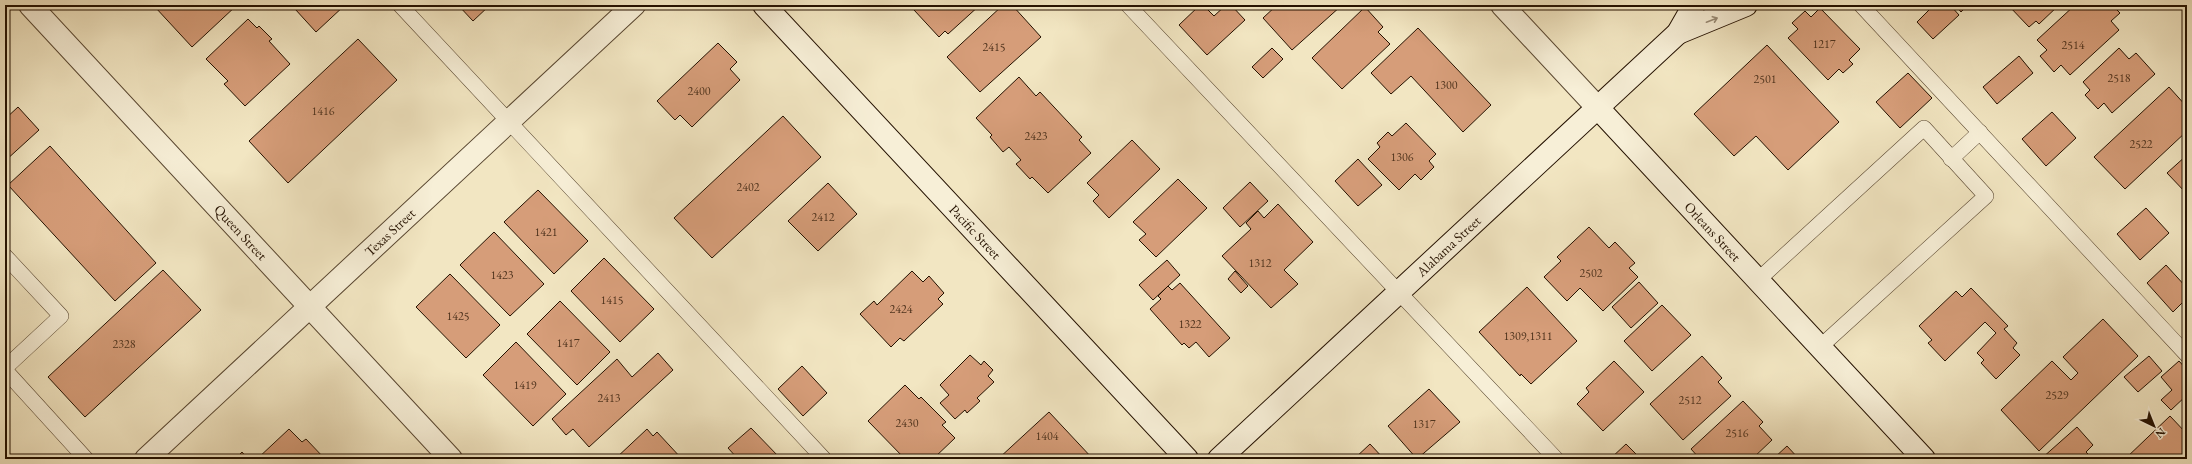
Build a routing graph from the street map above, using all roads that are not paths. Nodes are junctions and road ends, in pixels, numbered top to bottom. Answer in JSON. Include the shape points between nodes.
{"nodes":[{"id":1,"x":30,"y":5,"type":"edge"},
{"id":2,"x":400,"y":5,"type":"edge"},
{"id":3,"x":634,"y":5,"type":"edge"},
{"id":4,"x":764,"y":5,"type":"edge"},
{"id":5,"x":1128,"y":5,"type":"edge"},
{"id":6,"x":1502,"y":5,"type":"edge"},
{"id":7,"x":1694,"y":5,"type":"edge"},
{"id":8,"x":1746,"y":5,"type":"edge"},
{"id":9,"x":1861,"y":5,"type":"edge"},
{"id":10,"x":1678,"y":33,"type":"junction"},
{"id":11,"x":1597,"y":108,"type":"junction"},
{"id":12,"x":508,"y":122,"type":"junction"},
{"id":13,"x":1980,"y":132,"type":"junction"},
{"id":14,"x":1951,"y":158,"type":"junction"},
{"id":15,"x":5,"y":256,"type":"edge"},
{"id":16,"x":1758,"y":280,"type":"junction"},
{"id":17,"x":1399,"y":292,"type":"junction"},
{"id":18,"x":310,"y":307,"type":"junction"},
{"id":19,"x":1820,"y":347,"type":"junction"},
{"id":20,"x":2187,"y":355,"type":"edge"},
{"id":21,"x":5,"y":369,"type":"edge"},
{"id":22,"x":86,"y":459,"type":"edge"},
{"id":23,"x":146,"y":459,"type":"edge"},
{"id":24,"x":451,"y":459,"type":"edge"},
{"id":25,"x":824,"y":459,"type":"edge"},
{"id":26,"x":1187,"y":459,"type":"edge"},
{"id":27,"x":1219,"y":459,"type":"edge"},
{"id":28,"x":1556,"y":459,"type":"edge"},
{"id":29,"x":1924,"y":459,"type":"edge"}],
"edges":[{"from":1,"to":18,"type":"street","name":"Queen Street"},
{"from":2,"to":12,"type":"lane"},
{"from":3,"to":12,"type":"street","name":"Texas Street"},
{"from":4,"to":26,"type":"street","name":"Pacific Street"},
{"from":5,"to":17,"type":"lane"},
{"from":6,"to":11,"type":"street","name":"Orleans Street"},
{"from":7,"to":10,"type":"street","name":"Alabama Street"},
{"from":10,"to":8,"type":"street","name":"Alabama Street","one_way":true},
{"from":9,"to":13,"type":"lane"},
{"from":10,"to":11,"type":"street","name":"Alabama Street"},
{"from":11,"to":16,"type":"street","name":"Orleans Street"},
{"from":11,"to":17,"type":"street","name":"Alabama Street"},
{"from":12,"to":18,"type":"street","name":"Texas Street"},
{"from":12,"to":25,"type":"lane"},
{"from":13,"to":14,"type":"lane"},
{"from":13,"to":20,"type":"lane"},
{"from":14,"to":16,"type":"lane","via":[[1924,128]]},
{"from":14,"to":19,"type":"lane","via":[[1986,196]]},
{"from":15,"to":21,"type":"lane","via":[[61,316]]},
{"from":16,"to":19,"type":"street","name":"Orleans Street"},
{"from":17,"to":27,"type":"street","name":"Alabama Street"},
{"from":17,"to":28,"type":"lane"},
{"from":18,"to":23,"type":"street","name":"Texas Street"},
{"from":18,"to":24,"type":"street","name":"Queen Street"},
{"from":19,"to":29,"type":"street","name":"Orleans Street"},
{"from":21,"to":22,"type":"lane"}]}
